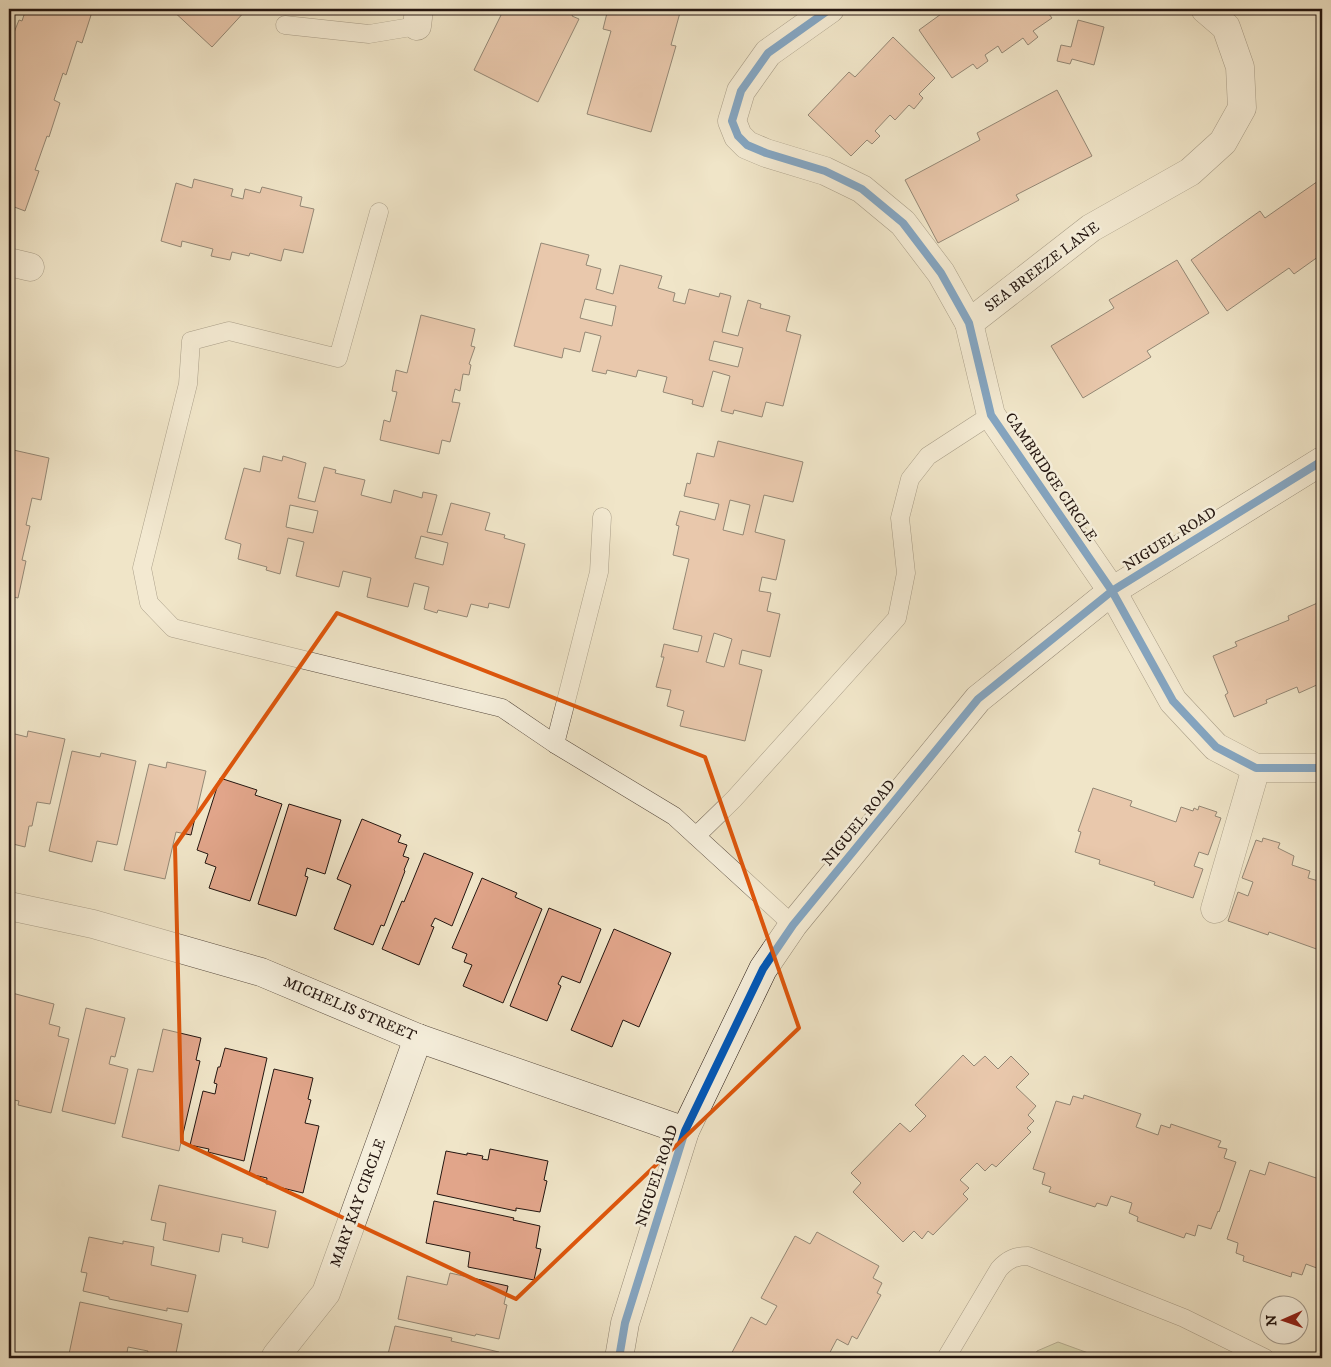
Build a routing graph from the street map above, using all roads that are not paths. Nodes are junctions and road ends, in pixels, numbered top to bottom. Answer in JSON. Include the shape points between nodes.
{"nodes":[{"id":1,"x":830,"y":9,"type":"edge"},
{"id":2,"x":1205,"y":9,"type":"edge"},
{"id":3,"x":418,"y":17,"type":"edge"},
{"id":4,"x":285,"y":25,"type":"dead end"},
{"id":5,"x":379,"y":212,"type":"dead end"},
{"id":6,"x":970,"y":323,"type":"junction"},
{"id":7,"x":991,"y":415,"type":"junction"},
{"id":8,"x":1322,"y":461,"type":"edge"},
{"id":9,"x":602,"y":516,"type":"dead end"},
{"id":10,"x":1112,"y":591,"type":"junction"},
{"id":11,"x":555,"y":744,"type":"junction"},
{"id":12,"x":1256,"y":768,"type":"junction"},
{"id":13,"x":1322,"y":768,"type":"edge"},
{"id":14,"x":696,"y":836,"type":"junction"},
{"id":15,"x":9,"y":906,"type":"edge"},
{"id":16,"x":1215,"y":909,"type":"dead end"},
{"id":17,"x":793,"y":925,"type":"junction"},
{"id":18,"x":418,"y":1038,"type":"junction"},
{"id":19,"x":686,"y":1131,"type":"junction"},
{"id":20,"x":276,"y":1356,"type":"dead end"},
{"id":21,"x":619,"y":1358,"type":"edge"},
{"id":22,"x":946,"y":1358,"type":"edge"},
{"id":23,"x":1265,"y":1358,"type":"edge"}],
"edges":[{"from":1,"to":6,"type":"street","name":"CAMBRIDGE CIRCLE","via":[[768,53],[741,91],[732,121],[738,136],[747,145],[825,171],[862,189],[903,224],[941,273]]},
{"from":2,"to":6,"type":"street","name":"SEA BREEZE LANE","via":[[1226,27],[1240,67],[1242,108],[1223,142],[1190,172],[1090,228]]},
{"from":3,"to":4,"type":"lane","via":[[369,34]]},
{"from":5,"to":11,"type":"lane","via":[[338,358],[229,331],[191,341],[188,384],[142,568],[149,604],[173,628],[502,708]]},
{"from":6,"to":7,"type":"street","name":"CAMBRIDGE CIRCLE"},
{"from":7,"to":10,"type":"street","name":"CAMBRIDGE CIRCLE"},
{"from":7,"to":14,"type":"lane","via":[[928,456],[910,479],[900,518],[906,573],[897,618],[734,800]]},
{"from":8,"to":10,"type":"street","name":"NIGUEL ROAD"},
{"from":9,"to":11,"type":"lane","via":[[599,572]]},
{"from":10,"to":12,"type":"street","name":"CAMBRIDGE CIRCLE","via":[[1173,701],[1216,747]]},
{"from":10,"to":17,"type":"street","name":"NIGUEL ROAD","via":[[978,699]]},
{"from":11,"to":14,"type":"lane","via":[[674,816]]},
{"from":12,"to":13,"type":"street"},
{"from":12,"to":16,"type":"street"},
{"from":14,"to":17,"type":"lane"},
{"from":15,"to":18,"type":"street","name":"MICHELIS STREET","via":[[93,924],[261,972]]},
{"from":17,"to":19,"type":"street","name":"NIGUEL ROAD","via":[[763,969]]},
{"from":18,"to":19,"type":"street","name":"MICHELIS STREET"},
{"from":18,"to":20,"type":"street","name":"MARY KAY CIRCLE","via":[[326,1293]]},
{"from":19,"to":21,"type":"street","name":"NIGUEL ROAD","via":[[624,1323]]},
{"from":22,"to":23,"type":"lane","via":[[999,1269],[1006,1261],[1018,1256],[1028,1256],[1184,1318]]}]}
